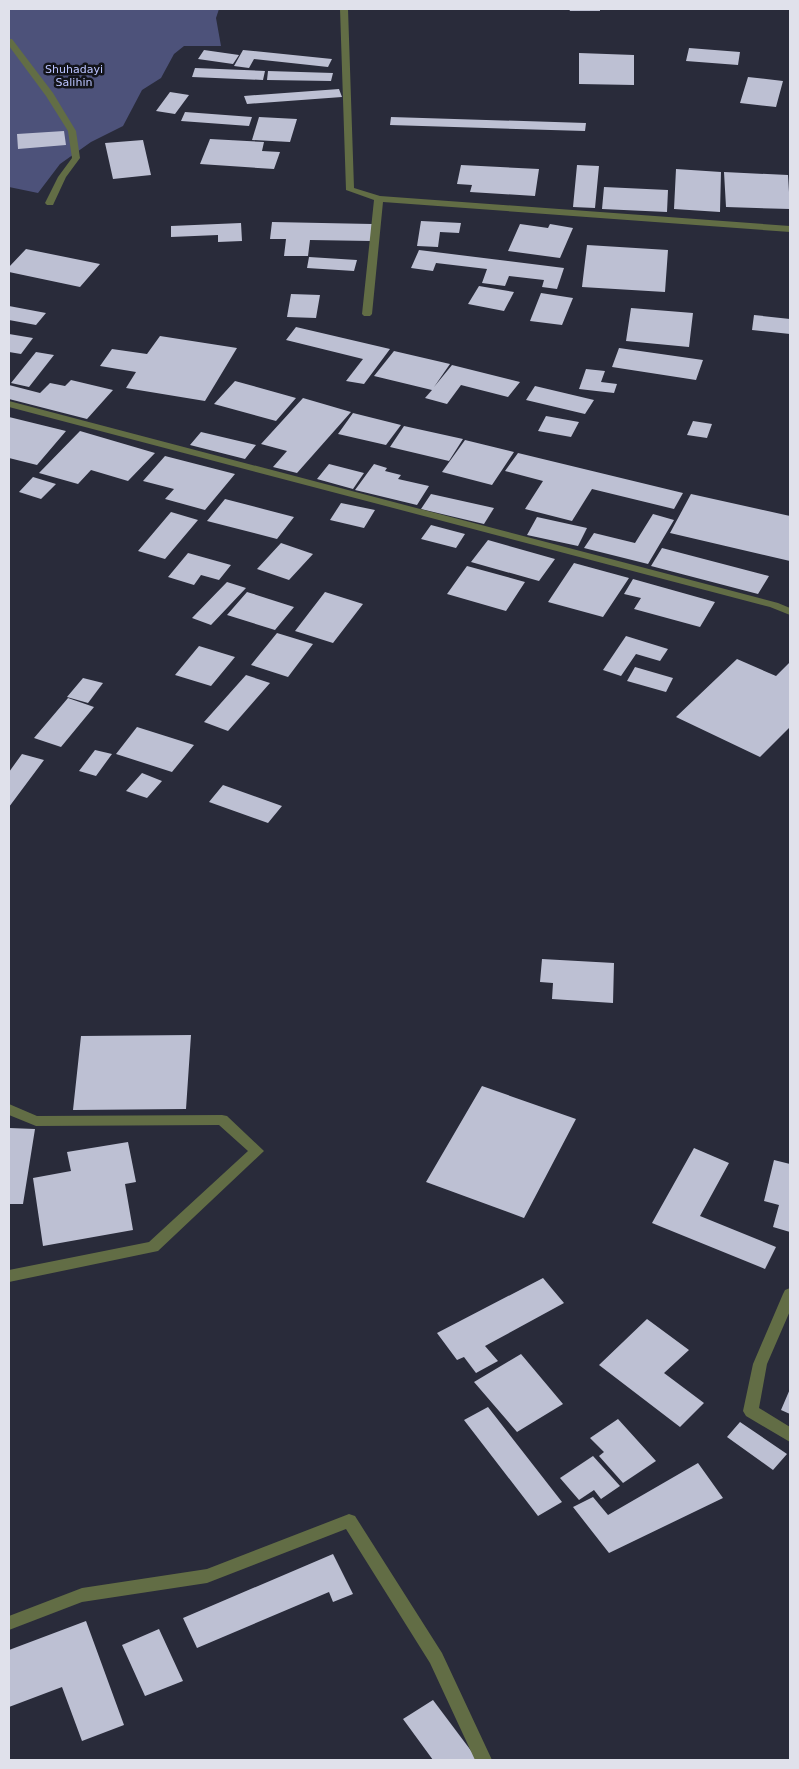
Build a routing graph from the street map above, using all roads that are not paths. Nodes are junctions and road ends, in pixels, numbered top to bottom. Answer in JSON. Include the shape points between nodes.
{"nodes":[{"id":1,"x":344,"y":9,"type":"edge"},
{"id":2,"x":9,"y":41,"type":"edge"},
{"id":3,"x":379,"y":199,"type":"junction"},
{"id":4,"x":50,"y":203,"type":"dead end"},
{"id":5,"x":790,"y":229,"type":"edge"},
{"id":6,"x":367,"y":314,"type":"dead end"},
{"id":7,"x":9,"y":404,"type":"edge"},
{"id":8,"x":790,"y":612,"type":"edge"},
{"id":9,"x":9,"y":1109,"type":"edge"},
{"id":10,"x":9,"y":1121,"type":"edge"},
{"id":11,"x":36,"y":1121,"type":"junction"},
{"id":12,"x":9,"y":1276,"type":"edge"},
{"id":13,"x":790,"y":1294,"type":"edge"},
{"id":14,"x":790,"y":1436,"type":"edge"},
{"id":15,"x":9,"y":1623,"type":"edge"},
{"id":16,"x":484,"y":1760,"type":"edge"}],
"edges":[{"from":1,"to":3,"type":"street","via":[[350,190]]},
{"from":2,"to":4,"type":"street","via":[[50,95],[72,131],[76,158],[62,177]]},
{"from":3,"to":5,"type":"street"},
{"from":3,"to":6,"type":"street"},
{"from":7,"to":8,"type":"street","via":[[755,600]]},
{"from":9,"to":11,"type":"street"},
{"from":10,"to":11,"type":"street"},
{"from":11,"to":12,"type":"street","via":[[222,1120],[257,1151],[153,1247]]},
{"from":13,"to":14,"type":"street","via":[[760,1364],[751,1411]]},
{"from":15,"to":16,"type":"street","via":[[82,1595],[207,1576],[349,1521],[436,1658]]}]}
